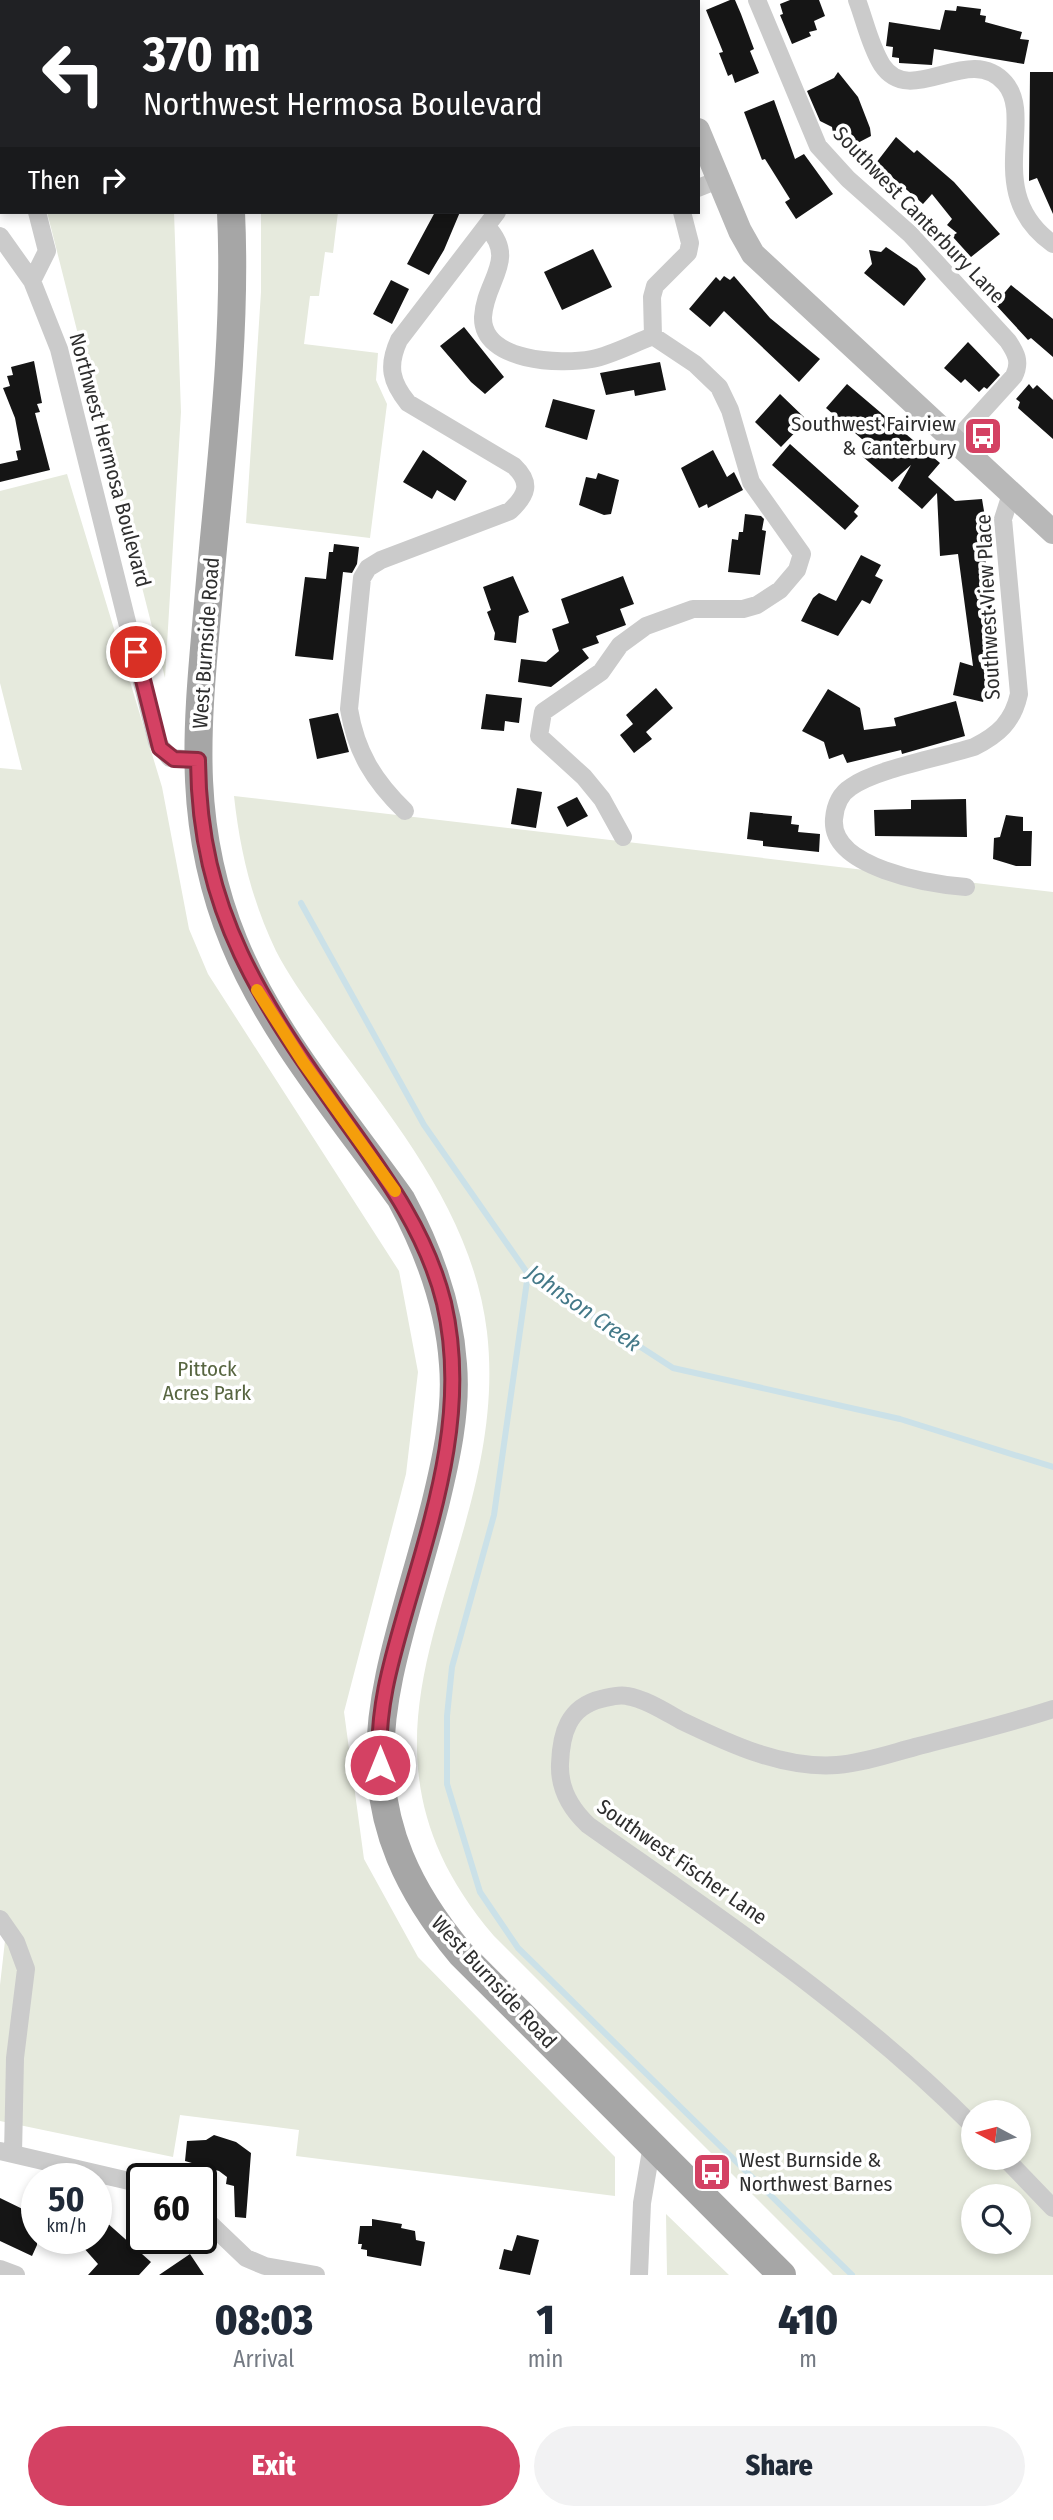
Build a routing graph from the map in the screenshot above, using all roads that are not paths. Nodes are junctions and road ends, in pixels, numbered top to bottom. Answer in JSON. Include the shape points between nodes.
{"nodes":[{"id":1,"x":757,"y":0,"type":"edge"},
{"id":2,"x":857,"y":0,"type":"edge"},
{"id":3,"x":700,"y":141,"type":"edge"},
{"id":4,"x":708,"y":184,"type":"edge"},
{"id":5,"x":38,"y":214,"type":"edge"},
{"id":6,"x":231,"y":214,"type":"edge"},
{"id":7,"x":683,"y":214,"type":"edge"},
{"id":8,"x":492,"y":219,"type":"edge"},
{"id":9,"x":0,"y":236,"type":"edge"},
{"id":10,"x":1053,"y":244,"type":"edge"},
{"id":11,"x":32,"y":281,"type":"junction"},
{"id":12,"x":653,"y":336,"type":"junction"},
{"id":13,"x":956,"y":440,"type":"junction"},
{"id":14,"x":1011,"y":494,"type":"junction"},
{"id":15,"x":1053,"y":532,"type":"edge"},
{"id":16,"x":198,"y":760,"type":"junction"},
{"id":17,"x":405,"y":811,"type":"dead end"},
{"id":18,"x":623,"y":837,"type":"dead end"},
{"id":19,"x":966,"y":887,"type":"dead end"},
{"id":20,"x":1053,"y":1709,"type":"edge"},
{"id":21,"x":0,"y":1919,"type":"edge"},
{"id":22,"x":961,"y":2115,"type":"edge"},
{"id":23,"x":652,"y":2145,"type":"junction"},
{"id":24,"x":6,"y":2152,"type":"edge"},
{"id":25,"x":1017,"y":2170,"type":"edge"},
{"id":26,"x":126,"y":2180,"type":"edge"},
{"id":27,"x":1053,"y":2208,"type":"edge"},
{"id":28,"x":217,"y":2230,"type":"edge"},
{"id":29,"x":0,"y":2269,"type":"edge"},
{"id":30,"x":16,"y":2275,"type":"edge"},
{"id":31,"x":316,"y":2275,"type":"edge"},
{"id":32,"x":639,"y":2275,"type":"edge"},
{"id":33,"x":782,"y":2275,"type":"edge"}],
"edges":[{"from":1,"to":13,"type":"street","name":"Southwest Canterbury Lane","via":[[810,130],[827,158],[910,234],[1016,354],[1014,376]]},
{"from":2,"to":10,"type":"street","via":[[878,58],[893,76],[919,81],[977,69],[1003,81],[1014,105],[1013,171],[1019,197],[1035,226]]},
{"from":3,"to":4,"type":"street"},
{"from":4,"to":13,"type":"street","via":[[761,262]]},
{"from":5,"to":11,"type":"street","via":[[47,251]]},
{"from":6,"to":16,"type":"main road","name":"West Burnside Road","via":[[226,400]]},
{"from":7,"to":12,"type":"street","via":[[688,253],[655,286]]},
{"from":8,"to":12,"type":"street","via":[[501,258],[483,320],[491,338],[507,352],[559,361],[593,359]]},
{"from":8,"to":17,"type":"street","via":[[399,340],[391,357],[396,387],[408,403],[514,466],[525,477],[527,489],[510,511],[381,560],[362,578],[349,709],[352,730],[380,787]]},
{"from":9,"to":11,"type":"street","name":"Northwest Hermosa Boulevard"},
{"from":11,"to":16,"type":"street","name":"Northwest Hermosa Boulevard","via":[[73,397],[157,742],[170,758]]},
{"from":12,"to":18,"type":"street","via":[[695,364],[719,387],[751,482],[800,547],[802,560],[780,590],[757,606],[693,609],[646,626],[620,645],[601,672],[580,690],[543,712],[539,736],[603,799]]},
{"from":13,"to":14,"type":"street"},
{"from":14,"to":15,"type":"street"},
{"from":14,"to":19,"type":"street","name":"Southwest View Place","via":[[1003,519],[1019,694],[1010,720],[992,738],[974,747],[852,785],[837,804],[834,819],[839,842],[855,856],[882,869]]},
{"from":16,"to":23,"type":"main road","name":"West Burnside Road","via":[[204,847],[234,943],[286,1037],[407,1209],[434,1270],[450,1338],[453,1391],[447,1454],[389,1668],[381,1718],[381,1782],[395,1847],[430,1915],[461,1954]]},
{"from":20,"to":22,"type":"street","name":"Southwest Fischer Lane","via":[[874,1758],[806,1765],[759,1754],[648,1703],[618,1695],[581,1708],[564,1729],[560,1743],[564,1794],[587,1825],[740,1930],[878,2037]]},
{"from":21,"to":24,"type":"street","via":[[16,1942],[26,1969]]},
{"from":23,"to":32,"type":"street","via":[[642,2203]]},
{"from":23,"to":33,"type":"main road","name":"West Burnside Road"},
{"from":24,"to":26,"type":"street"},
{"from":25,"to":27,"type":"street"},
{"from":28,"to":31,"type":"street","via":[[246,2258]]},
{"from":29,"to":30,"type":"street"}]}
